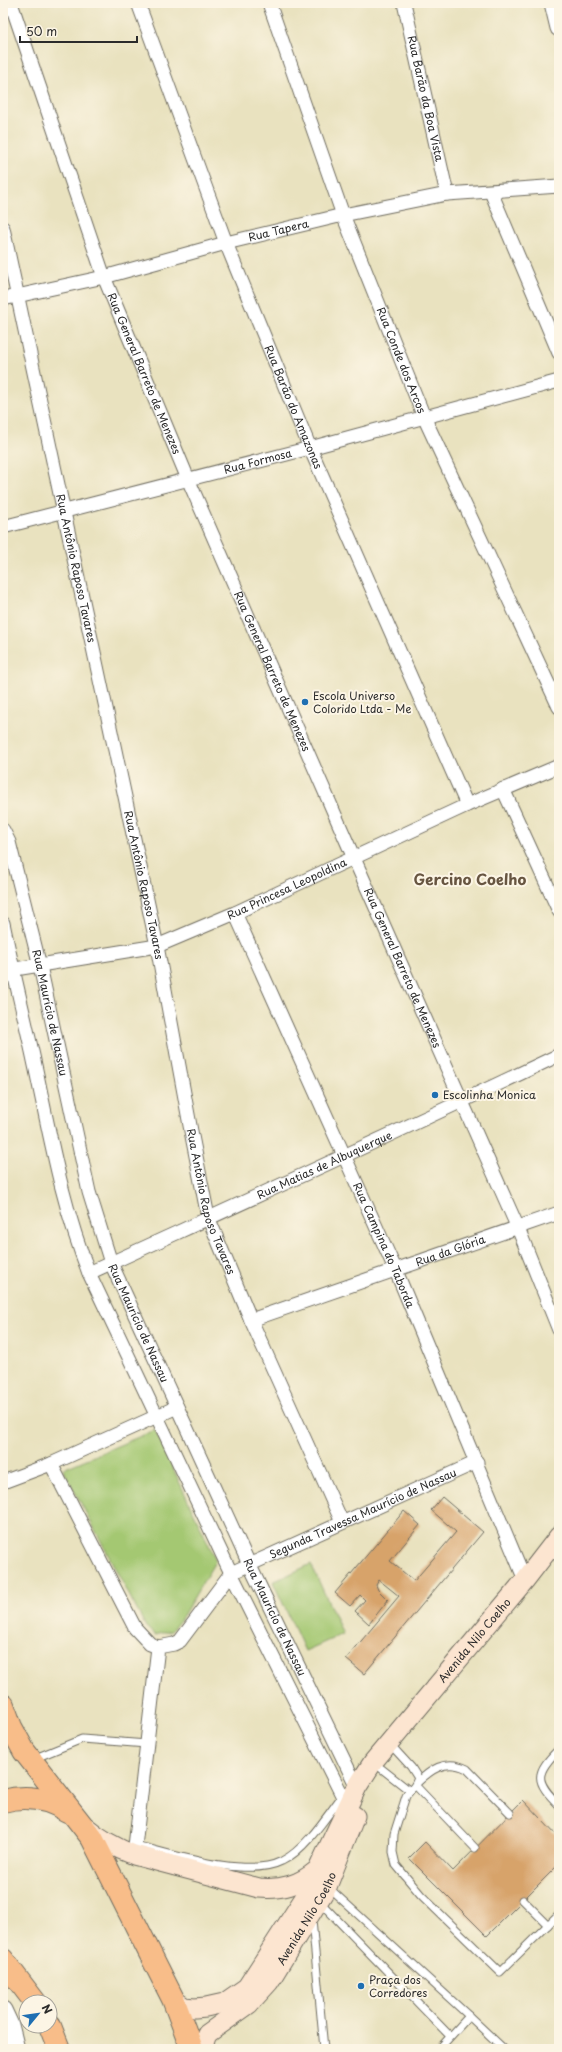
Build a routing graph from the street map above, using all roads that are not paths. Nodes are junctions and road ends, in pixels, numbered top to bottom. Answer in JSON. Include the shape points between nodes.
{"nodes":[{"id":1,"x":11,"y":3,"type":"edge"},
{"id":2,"x":138,"y":3,"type":"edge"},
{"id":3,"x":269,"y":3,"type":"edge"},
{"id":4,"x":404,"y":3,"type":"edge"},
{"id":5,"x":553,"y":3,"type":"edge"},
{"id":6,"x":559,"y":28,"type":"edge"},
{"id":7,"x":559,"y":186,"type":"edge"},
{"id":8,"x":491,"y":192,"type":"junction"},
{"id":9,"x":447,"y":194,"type":"junction"},
{"id":10,"x":343,"y":215,"type":"junction"},
{"id":11,"x":3,"y":228,"type":"edge"},
{"id":12,"x":226,"y":243,"type":"junction"},
{"id":13,"x":104,"y":276,"type":"junction"},
{"id":14,"x":17,"y":296,"type":"junction"},
{"id":15,"x":3,"y":299,"type":"edge"},
{"id":16,"x":559,"y":353,"type":"edge"},
{"id":17,"x":559,"y":382,"type":"edge"},
{"id":18,"x":424,"y":417,"type":"junction"},
{"id":19,"x":310,"y":448,"type":"junction"},
{"id":20,"x":188,"y":479,"type":"junction"},
{"id":21,"x":65,"y":510,"type":"junction"},
{"id":22,"x":3,"y":527,"type":"edge"},
{"id":23,"x":559,"y":707,"type":"edge"},
{"id":24,"x":559,"y":766,"type":"edge"},
{"id":25,"x":503,"y":789,"type":"junction"},
{"id":26,"x":467,"y":804,"type":"junction"},
{"id":27,"x":3,"y":830,"type":"edge"},
{"id":28,"x":353,"y":856,"type":"junction"},
{"id":29,"x":559,"y":911,"type":"edge"},
{"id":30,"x":235,"y":913,"type":"junction"},
{"id":31,"x":3,"y":922,"type":"edge"},
{"id":32,"x":158,"y":946,"type":"junction"},
{"id":33,"x":40,"y":966,"type":"junction"},
{"id":34,"x":7,"y":970,"type":"edge"},
{"id":35,"x":559,"y":1055,"type":"edge"},
{"id":36,"x":462,"y":1102,"type":"junction"},
{"id":37,"x":345,"y":1157,"type":"junction"},
{"id":38,"x":559,"y":1213,"type":"edge"},
{"id":39,"x":208,"y":1217,"type":"junction"},
{"id":40,"x":518,"y":1228,"type":"junction"},
{"id":41,"x":111,"y":1263,"type":"junction"},
{"id":42,"x":396,"y":1271,"type":"junction"},
{"id":43,"x":89,"y":1273,"type":"junction"},
{"id":44,"x":251,"y":1320,"type":"junction"},
{"id":45,"x":559,"y":1330,"type":"edge"},
{"id":46,"x":177,"y":1407,"type":"junction"},
{"id":47,"x":157,"y":1416,"type":"junction"},
{"id":48,"x":477,"y":1462,"type":"junction"},
{"id":49,"x":51,"y":1464,"type":"junction"},
{"id":50,"x":3,"y":1482,"type":"edge"},
{"id":51,"x":342,"y":1522,"type":"junction"},
{"id":52,"x":556,"y":1548,"type":"edge"},
{"id":53,"x":249,"y":1564,"type":"junction"},
{"id":54,"x":231,"y":1573,"type":"junction"},
{"id":55,"x":525,"y":1580,"type":"junction"},
{"id":56,"x":158,"y":1647,"type":"junction"},
{"id":57,"x":3,"y":1705,"type":"edge"},
{"id":58,"x":388,"y":1743,"type":"junction"},
{"id":59,"x":147,"y":1744,"type":"junction"},
{"id":60,"x":559,"y":1749,"type":"edge"},
{"id":61,"x":30,"y":1760,"type":"junction"},
{"id":62,"x":373,"y":1762,"type":"junction"},
{"id":63,"x":416,"y":1785,"type":"junction"},
{"id":64,"x":410,"y":1791,"type":"junction"},
{"id":65,"x":349,"y":1797,"type":"junction"},
{"id":66,"x":3,"y":1801,"type":"edge"},
{"id":67,"x":559,"y":1805,"type":"edge"},
{"id":68,"x":510,"y":1813,"type":"dead end"},
{"id":69,"x":74,"y":1816,"type":"junction"},
{"id":70,"x":475,"y":1848,"type":"dead end"},
{"id":71,"x":135,"y":1850,"type":"junction"},
{"id":72,"x":318,"y":1869,"type":"junction"},
{"id":73,"x":319,"y":1900,"type":"junction"},
{"id":74,"x":523,"y":1900,"type":"dead end"},
{"id":75,"x":559,"y":1914,"type":"edge"},
{"id":76,"x":548,"y":1926,"type":"junction"},
{"id":77,"x":3,"y":1960,"type":"edge"},
{"id":78,"x":3,"y":1971,"type":"edge"},
{"id":79,"x":21,"y":1994,"type":"edge"},
{"id":80,"x":30,"y":1994,"type":"edge"},
{"id":81,"x":173,"y":1999,"type":"junction"},
{"id":82,"x":469,"y":2016,"type":"junction"},
{"id":83,"x":5,"y":2021,"type":"edge"},
{"id":84,"x":43,"y":2034,"type":"edge"},
{"id":85,"x":53,"y":2034,"type":"edge"},
{"id":86,"x":450,"y":2036,"type":"junction"},
{"id":87,"x":16,"y":2049,"type":"edge"},
{"id":88,"x":48,"y":2049,"type":"edge"},
{"id":89,"x":59,"y":2049,"type":"edge"},
{"id":90,"x":192,"y":2049,"type":"edge"},
{"id":91,"x":202,"y":2049,"type":"edge"},
{"id":92,"x":324,"y":2049,"type":"edge"},
{"id":93,"x":439,"y":2049,"type":"edge"},
{"id":94,"x":504,"y":2049,"type":"edge"}],
"edges":[{"from":1,"to":13,"type":"street","name":"Rua General Barreto de Menezes"},
{"from":2,"to":12,"type":"street","name":"Rua Barão do Amazonas"},
{"from":3,"to":10,"type":"street","name":"Rua Conde dos Arcos"},
{"from":4,"to":9,"type":"street","name":"Rua Barão da Boa Vista"},
{"from":5,"to":6,"type":"street"},
{"from":7,"to":8,"type":"street","name":"Rua Tapera"},
{"from":8,"to":9,"type":"street","name":"Rua Tapera"},
{"from":8,"to":16,"type":"street"},
{"from":9,"to":10,"type":"street","name":"Rua Tapera"},
{"from":10,"to":12,"type":"street","name":"Rua Tapera"},
{"from":10,"to":18,"type":"street","name":"Rua Conde dos Arcos"},
{"from":11,"to":14,"type":"street","name":"Rua Antônio Raposo Tavares"},
{"from":12,"to":13,"type":"street","name":"Rua Tapera"},
{"from":12,"to":19,"type":"street","name":"Rua Barão do Amazonas"},
{"from":13,"to":14,"type":"street","name":"Rua Tapera"},
{"from":13,"to":20,"type":"street","name":"Rua General Barreto de Menezes"},
{"from":14,"to":15,"type":"street","name":"Rua Tapera"},
{"from":14,"to":21,"type":"street","name":"Rua Antônio Raposo Tavares"},
{"from":17,"to":18,"type":"street","name":"Rua Formosa"},
{"from":18,"to":19,"type":"street","name":"Rua Formosa"},
{"from":18,"to":23,"type":"street","name":"Rua Conde dos Arcos"},
{"from":19,"to":20,"type":"street","name":"Rua Formosa"},
{"from":19,"to":26,"type":"street","name":"Rua Barão do Amazonas"},
{"from":20,"to":21,"type":"street","name":"Rua Formosa"},
{"from":20,"to":28,"type":"street","name":"Rua General Barreto de Menezes"},
{"from":21,"to":22,"type":"street","name":"Rua Formosa"},
{"from":21,"to":32,"type":"street","name":"Rua Antônio Raposo Tavares"},
{"from":24,"to":25,"type":"street","name":"Rua Princesa Leopoldina"},
{"from":25,"to":26,"type":"street","name":"Rua Princesa Leopoldina"},
{"from":25,"to":29,"type":"street"},
{"from":26,"to":28,"type":"street","name":"Rua Princesa Leopoldina"},
{"from":27,"to":33,"type":"street","name":"Rua Maurício de Nassau","via":[[9,842]]},
{"from":28,"to":30,"type":"street","name":"Rua Princesa Leopoldina"},
{"from":28,"to":36,"type":"street","name":"Rua General Barreto de Menezes"},
{"from":30,"to":32,"type":"street","name":"Rua Princesa Leopoldina"},
{"from":30,"to":37,"type":"street","name":"Rua Campina do Taborda"},
{"from":31,"to":34,"type":"street","name":"Rua Maurício de Nassau"},
{"from":32,"to":33,"type":"street","name":"Rua Princesa Leopoldina"},
{"from":32,"to":39,"type":"street","name":"Rua Antônio Raposo Tavares"},
{"from":33,"to":34,"type":"street","name":"Rua Princesa Leopoldina"},
{"from":33,"to":41,"type":"street","name":"Rua Maurício de Nassau","via":[[89,1192]]},
{"from":34,"to":43,"type":"street","name":"Rua Maurício de Nassau","via":[[67,1207]]},
{"from":35,"to":36,"type":"street","name":"Rua Matias de Albuquerque"},
{"from":36,"to":37,"type":"street","name":"Rua Matias de Albuquerque"},
{"from":36,"to":40,"type":"street","name":"Rua General Barreto de Menezes"},
{"from":37,"to":39,"type":"street","name":"Rua Matias de Albuquerque"},
{"from":37,"to":42,"type":"street","name":"Rua Campina do Taborda"},
{"from":38,"to":40,"type":"street","name":"Rua da Glória"},
{"from":39,"to":41,"type":"street","name":"Rua Matias de Albuquerque"},
{"from":39,"to":44,"type":"street","name":"Rua Antônio Raposo Tavares"},
{"from":40,"to":42,"type":"street","name":"Rua da Glória"},
{"from":40,"to":45,"type":"street","name":"Rua General Barreto de Menezes"},
{"from":41,"to":43,"type":"street","name":"Rua Matias de Albuquerque"},
{"from":41,"to":46,"type":"street","name":"Rua Maurício de Nassau"},
{"from":42,"to":44,"type":"street","name":"Rua da Glória"},
{"from":42,"to":48,"type":"street","name":"Rua Campina do Taborda"},
{"from":43,"to":47,"type":"street","name":"Rua Maurício de Nassau"},
{"from":44,"to":51,"type":"street","name":"Rua Antônio Raposo Tavares"},
{"from":46,"to":47,"type":"street"},
{"from":46,"to":53,"type":"street","name":"Rua Maurício de Nassau"},
{"from":47,"to":49,"type":"street"},
{"from":47,"to":54,"type":"street","name":"Rua Maurício de Nassau"},
{"from":48,"to":51,"type":"street","name":"Segunda Travessa Maurício de Nassau"},
{"from":48,"to":55,"type":"street","name":"Rua Campina do Taborda"},
{"from":49,"to":50,"type":"street"},
{"from":49,"to":56,"type":"street","via":[[135,1628],[150,1644]]},
{"from":51,"to":53,"type":"street","name":"Segunda Travessa Maurício de Nassau"},
{"from":52,"to":55,"type":"main road","name":"Avenida Nilo Coelho"},
{"from":53,"to":54,"type":"street","name":"Segunda Travessa Maurício de Nassau"},
{"from":53,"to":65,"type":"street","name":"Rua Maurício de Nassau"},
{"from":54,"to":56,"type":"street","via":[[180,1640]]},
{"from":54,"to":65,"type":"street","name":"Rua Maurício de Nassau"},
{"from":55,"to":58,"type":"main road","name":"Avenida Nilo Coelho"},
{"from":56,"to":59,"type":"street"},
{"from":57,"to":61,"type":"highway","via":[[15,1736]]},
{"from":58,"to":62,"type":"main road","name":"Avenida Nilo Coelho"},
{"from":58,"to":63,"type":"lane","via":[[416,1773]]},
{"from":59,"to":61,"type":"lane","via":[[82,1740]]},
{"from":59,"to":71,"type":"street"},
{"from":60,"to":67,"type":"lane","via":[[543,1768],[540,1778],[541,1785]]},
{"from":61,"to":69,"type":"highway"},
{"from":62,"to":64,"type":"lane"},
{"from":62,"to":65,"type":"main road","name":"Avenida Nilo Coelho"},
{"from":62,"to":73,"type":"main road","name":"Avenida Nilo Coelho","via":[[347,1840]]},
{"from":63,"to":64,"type":"lane"},
{"from":63,"to":68,"type":"lane","via":[[433,1769],[450,1764],[461,1766]]},
{"from":63,"to":70,"type":"lane"},
{"from":64,"to":76,"type":"lane","via":[[406,1796],[394,1834],[393,1852],[396,1865],[421,1895],[500,1972]]},
{"from":65,"to":71,"type":"lane","via":[[296,1851],[282,1861],[267,1866],[238,1867]]},
{"from":65,"to":72,"type":"main road","name":"Avenida Nilo Coelho"},
{"from":66,"to":69,"type":"highway","via":[[34,1797],[57,1805]]},
{"from":69,"to":71,"type":"main road","name":"Avenida Nilo Coelho","via":[[115,1848]]},
{"from":69,"to":81,"type":"highway","via":[[92,1838]]},
{"from":71,"to":72,"type":"main road","name":"Avenida Nilo Coelho","via":[[259,1888],[289,1887]]},
{"from":72,"to":81,"type":"main road","name":"Avenida Nilo Coelho","via":[[247,1987],[224,2003],[206,2007],[184,2006]]},
{"from":73,"to":82,"type":"lane"},
{"from":73,"to":86,"type":"lane"},
{"from":73,"to":91,"type":"main road","name":"Avenida Nilo Coelho","via":[[260,1994],[207,2034]]},
{"from":73,"to":92,"type":"lane"},
{"from":74,"to":76,"type":"lane"},
{"from":75,"to":76,"type":"lane"},
{"from":77,"to":80,"type":"highway"},
{"from":78,"to":79,"type":"highway"},
{"from":81,"to":90,"type":"highway"},
{"from":82,"to":86,"type":"lane"},
{"from":82,"to":94,"type":"lane"},
{"from":83,"to":87,"type":"street"},
{"from":84,"to":88,"type":"highway"},
{"from":85,"to":89,"type":"highway"},
{"from":86,"to":93,"type":"lane"}]}
